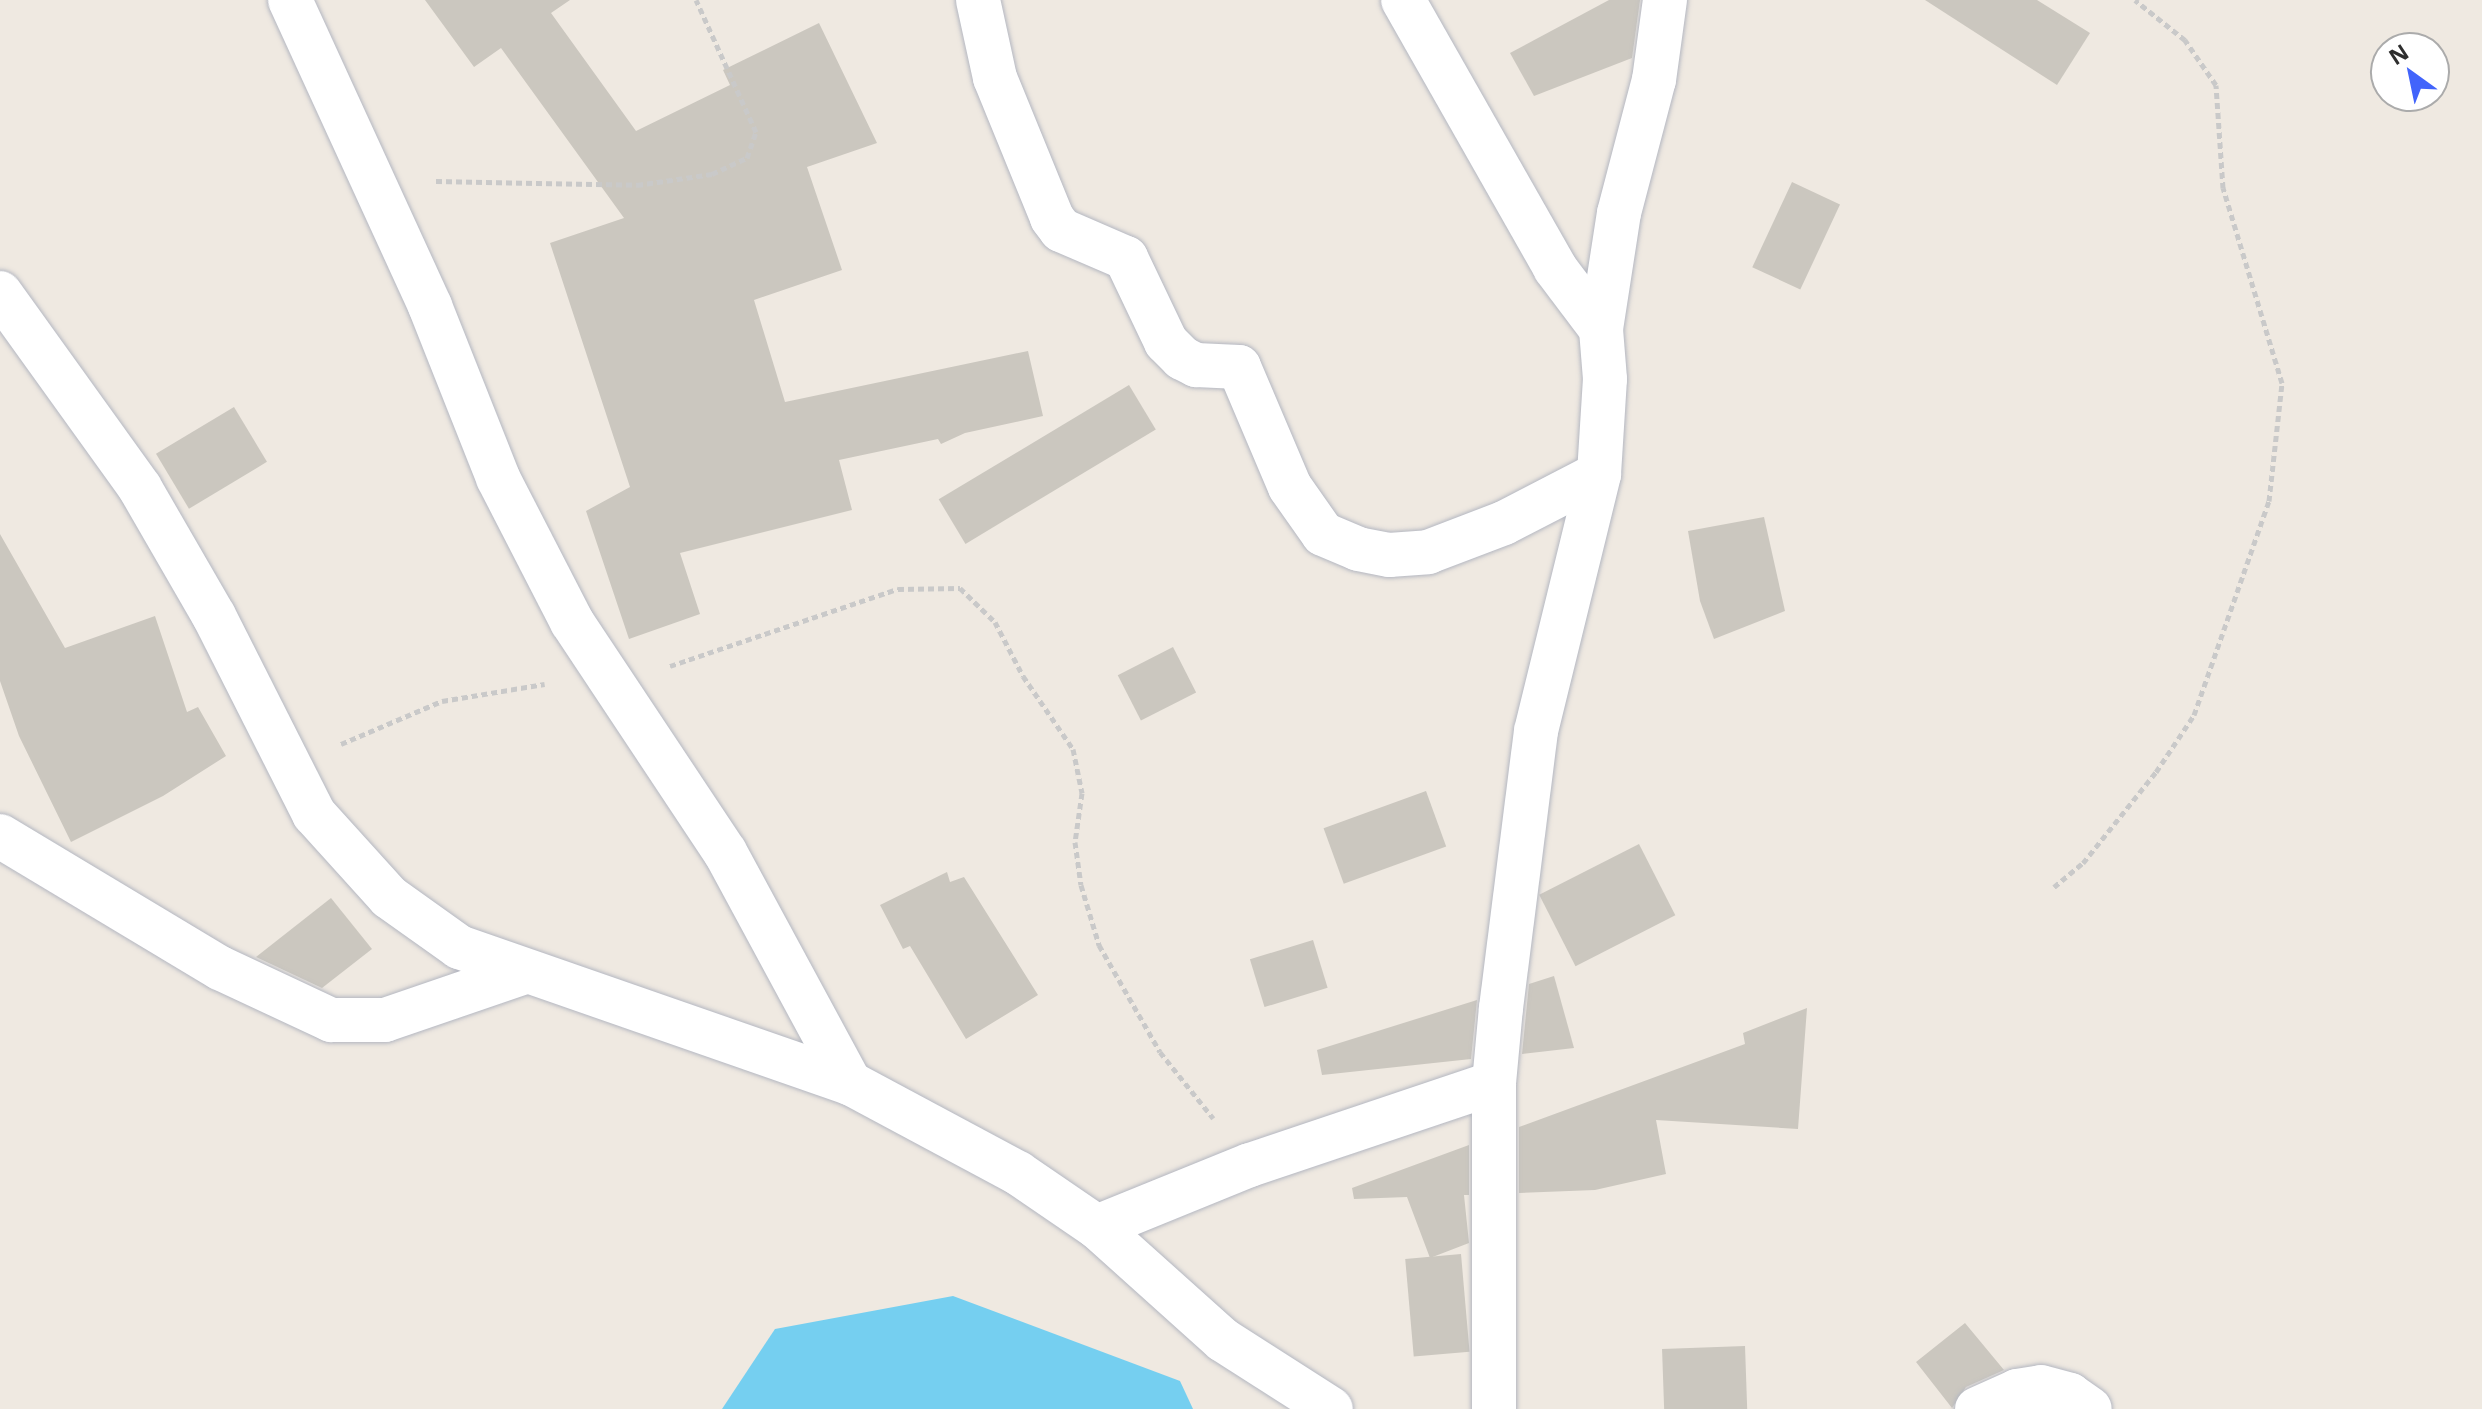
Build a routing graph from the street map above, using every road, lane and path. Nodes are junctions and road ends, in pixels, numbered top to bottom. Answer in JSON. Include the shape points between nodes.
{"nodes":[{"id":1,"x":290,"y":0,"type":"edge"},
{"id":2,"x":696,"y":0,"type":"edge"},
{"id":3,"x":978,"y":0,"type":"edge"},
{"id":4,"x":1403,"y":0,"type":"edge"},
{"id":5,"x":1665,"y":0,"type":"edge"},
{"id":6,"x":2135,"y":0,"type":"edge"},
{"id":7,"x":375,"y":180,"type":"junction"},
{"id":8,"x":0,"y":293,"type":"edge"},
{"id":9,"x":1601,"y":329,"type":"junction"},
{"id":10,"x":1599,"y":474,"type":"junction"},
{"id":11,"x":608,"y":675,"type":"junction"},
{"id":12,"x":289,"y":767,"type":"junction"},
{"id":13,"x":0,"y":836,"type":"edge"},
{"id":14,"x":2054,"y":887,"type":"dead end"},
{"id":15,"x":525,"y":972,"type":"junction"},
{"id":16,"x":850,"y":1083,"type":"junction"},
{"id":17,"x":1494,"y":1083,"type":"junction"},
{"id":18,"x":1250,"y":1165,"type":"junction"},
{"id":19,"x":1097,"y":1227,"type":"junction"},
{"id":20,"x":1331,"y":1409,"type":"edge"},
{"id":21,"x":1494,"y":1409,"type":"edge"},
{"id":22,"x":1977,"y":1409,"type":"edge"},
{"id":23,"x":2090,"y":1409,"type":"edge"}],
"edges":[{"from":1,"to":7,"type":"street"},
{"from":2,"to":7,"type":"path","via":[[756,132],[747,158],[712,174],[637,185]]},
{"from":3,"to":10,"type":"street","via":[[995,78],[1052,218],[1061,230],[1126,258],[1166,342],[1182,358],[1196,365],[1239,367],[1290,487],[1323,534],[1389,555],[1428,552],[1504,523]]},
{"from":4,"to":9,"type":"street","via":[[1555,268]]},
{"from":5,"to":9,"type":"street","via":[[1654,80],[1619,213]]},
{"from":6,"to":14,"type":"path","via":[[2185,40],[2216,85],[2223,188],[2282,383],[2269,501],[2194,715],[2092,852]]},
{"from":7,"to":11,"type":"street","via":[[498,478],[572,622]]},
{"from":8,"to":12,"type":"street","via":[[140,488],[214,616]]},
{"from":9,"to":10,"type":"street","via":[[1605,379]]},
{"from":10,"to":17,"type":"street","via":[[1536,731]]},
{"from":11,"to":12,"type":"path","via":[[442,701]]},
{"from":11,"to":16,"type":"street","via":[[725,852]]},
{"from":11,"to":18,"type":"path","via":[[667,667],[898,589],[960,588],[995,622],[1080,769],[1075,842],[1099,945],[1160,1052]]},
{"from":12,"to":15,"type":"street","via":[[335,842],[389,897],[459,947]]},
{"from":13,"to":15,"type":"street","via":[[220,968],[331,1020],[385,1020]]},
{"from":15,"to":16,"type":"street"},
{"from":16,"to":19,"type":"street","via":[[1018,1173]]},
{"from":17,"to":18,"type":"street"},
{"from":17,"to":21,"type":"street"},
{"from":18,"to":19,"type":"street"},
{"from":19,"to":20,"type":"street","via":[[1223,1340]]},
{"from":22,"to":23,"type":"street","via":[[2017,1391],[2041,1387],[2070,1395]]}]}
